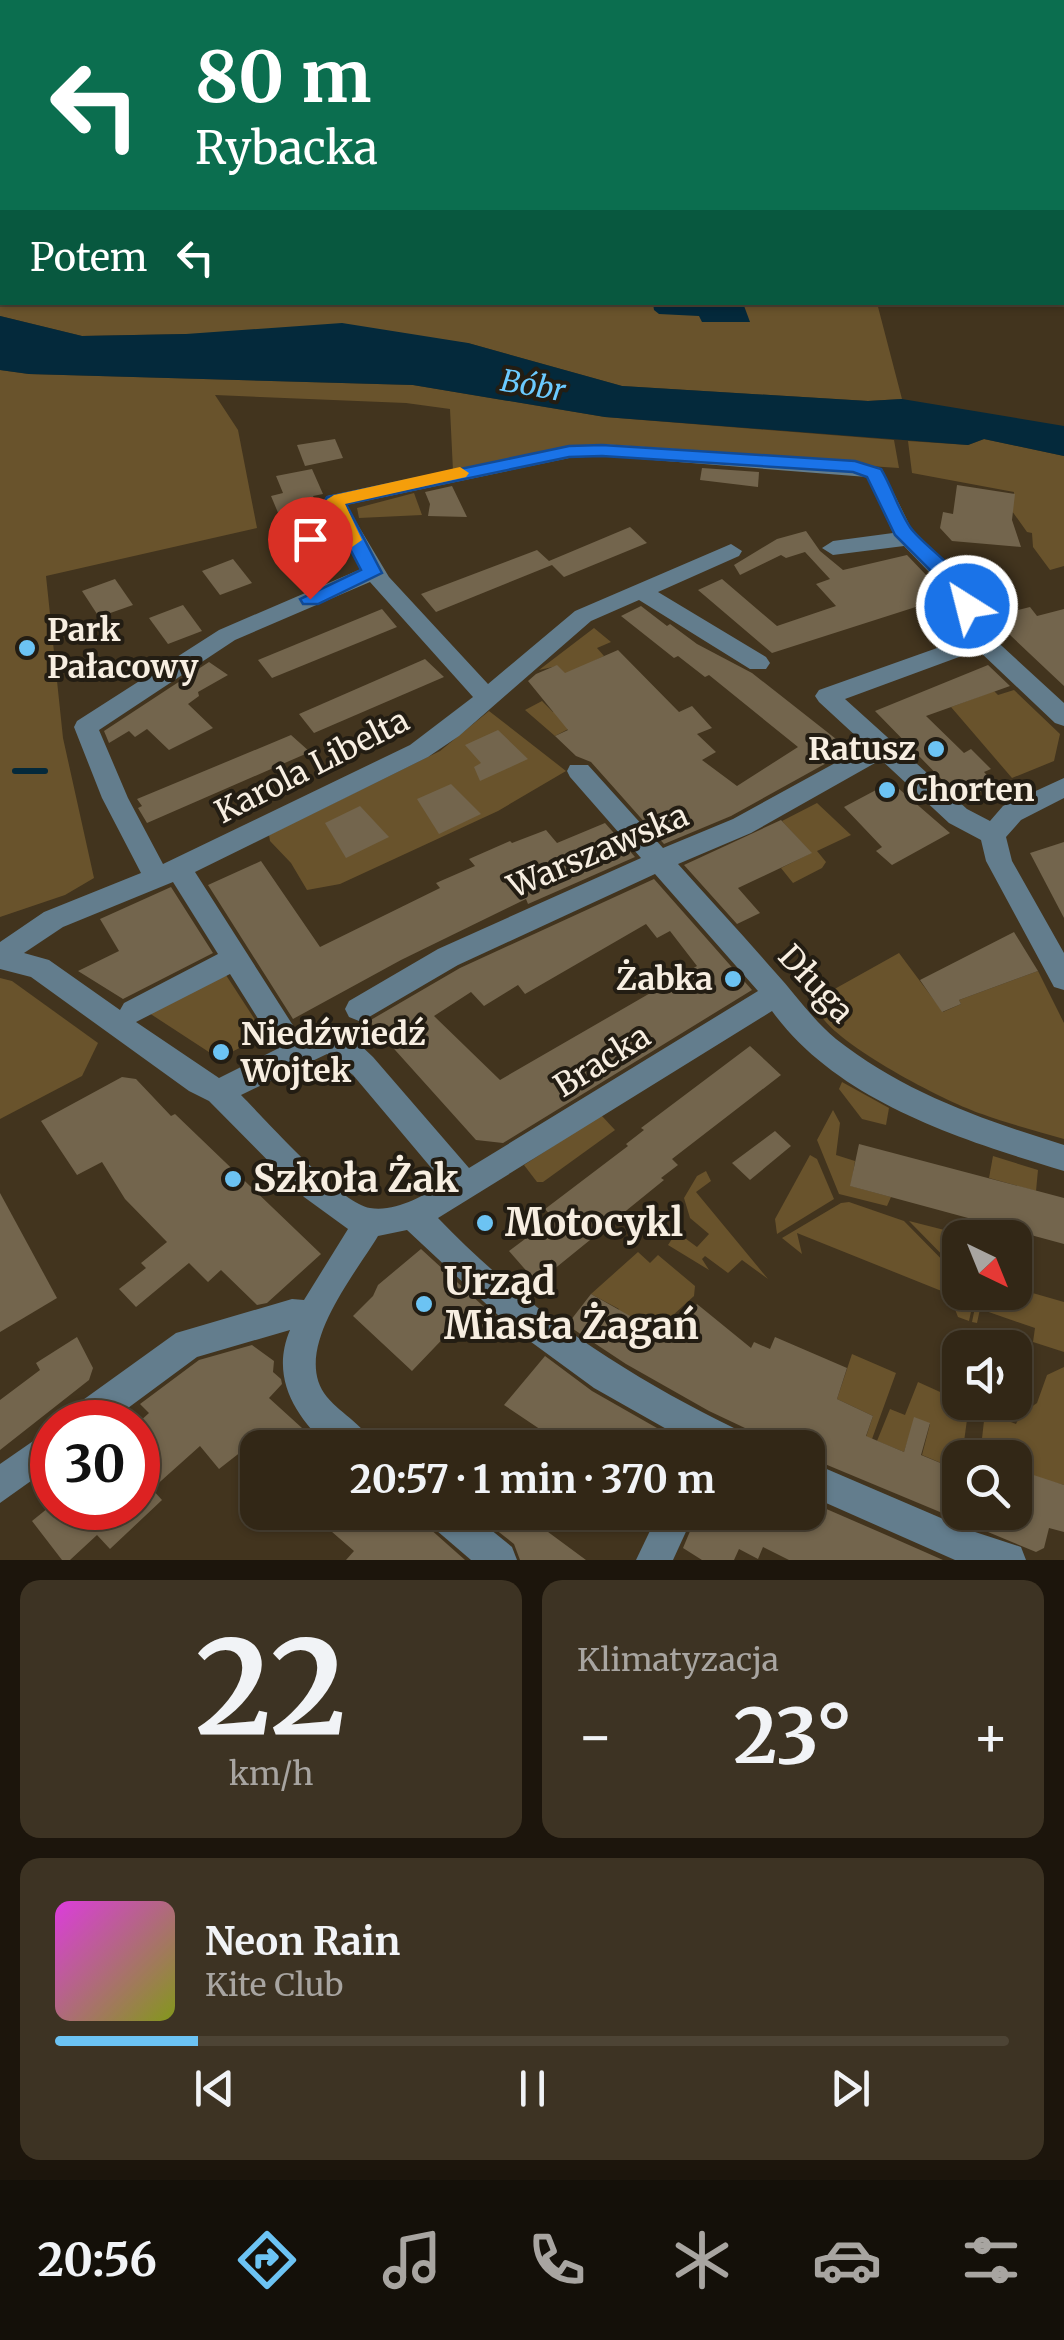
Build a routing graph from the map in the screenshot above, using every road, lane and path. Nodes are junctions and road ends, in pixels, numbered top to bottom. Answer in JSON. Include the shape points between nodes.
{"nodes":[{"id":1,"x":910,"y":538,"type":"junction"},
{"id":2,"x":832,"y":548,"type":"dead end"},
{"id":3,"x":731,"y":551,"type":"dead end"},
{"id":4,"x":372,"y":573,"type":"junction"},
{"id":5,"x":641,"y":591,"type":"junction"},
{"id":6,"x":982,"y":640,"type":"junction"},
{"id":7,"x":758,"y":663,"type":"dead end"},
{"id":8,"x":488,"y":698,"type":"junction"},
{"id":9,"x":1064,"y":718,"type":"edge"},
{"id":10,"x":866,"y":757,"type":"dead end"},
{"id":11,"x":579,"y":772,"type":"dead end"},
{"id":12,"x":1064,"y":787,"type":"edge"},
{"id":13,"x":994,"y":836,"type":"junction"},
{"id":14,"x":661,"y":862,"type":"junction"},
{"id":15,"x":167,"y":873,"type":"junction"},
{"id":16,"x":0,"y":958,"type":"edge"},
{"id":17,"x":233,"y":959,"type":"junction"},
{"id":18,"x":1064,"y":979,"type":"edge"},
{"id":19,"x":777,"y":994,"type":"junction"},
{"id":20,"x":359,"y":1009,"type":"dead end"},
{"id":21,"x":130,"y":1019,"type":"junction"},
{"id":22,"x":294,"y":1052,"type":"junction"},
{"id":23,"x":220,"y":1092,"type":"junction"},
{"id":24,"x":1064,"y":1158,"type":"edge"},
{"id":25,"x":466,"y":1188,"type":"junction"},
{"id":26,"x":413,"y":1214,"type":"junction"},
{"id":27,"x":370,"y":1222,"type":"junction"},
{"id":28,"x":312,"y":1316,"type":"junction"},
{"id":29,"x":111,"y":1400,"type":"edge"},
{"id":30,"x":337,"y":1430,"type":"edge"},
{"id":31,"x":698,"y":1430,"type":"edge"},
{"id":32,"x":30,"y":1462,"type":"edge"},
{"id":33,"x":825,"y":1485,"type":"edge"},
{"id":34,"x":0,"y":1486,"type":"edge"},
{"id":35,"x":463,"y":1530,"type":"edge"},
{"id":36,"x":669,"y":1530,"type":"edge"},
{"id":37,"x":499,"y":1560,"type":"edge"},
{"id":38,"x":654,"y":1560,"type":"edge"},
{"id":39,"x":1008,"y":1560,"type":"edge"}],
"edges":[{"from":1,"to":2,"type":"street"},
{"from":1,"to":4,"type":"street","via":[[875,473],[855,467],[569,452],[334,501]]},
{"from":1,"to":6,"type":"street","via":[[968,598],[964,616]]},
{"from":3,"to":5,"type":"street","name":"Karola Libelta"},
{"from":4,"to":8,"type":"street"},
{"from":4,"to":15,"type":"street","via":[[227,635],[86,727],[115,798]]},
{"from":5,"to":7,"type":"street"},
{"from":5,"to":8,"type":"street","name":"Karola Libelta","via":[[583,616]]},
{"from":6,"to":9,"type":"street"},
{"from":6,"to":13,"type":"street","via":[[827,696],[958,816]]},
{"from":8,"to":15,"type":"street","name":"Karola Libelta","via":[[420,750]]},
{"from":10,"to":14,"type":"street","name":"Warszawska"},
{"from":11,"to":14,"type":"street","name":"Długa"},
{"from":12,"to":13,"type":"street","via":[[1012,813]]},
{"from":13,"to":18,"type":"street","via":[[999,861]]},
{"from":14,"to":19,"type":"street","name":"Długa"},
{"from":14,"to":20,"type":"street","name":"Warszawska","via":[[448,957]]},
{"from":15,"to":16,"type":"street","name":"Karola Libelta","via":[[50,923]]},
{"from":15,"to":17,"type":"street"},
{"from":16,"to":21,"type":"street","via":[[38,968]]},
{"from":17,"to":21,"type":"street"},
{"from":17,"to":22,"type":"street"},
{"from":19,"to":24,"type":"street","name":"Długa","via":[[795,1020],[837,1056],[919,1105]]},
{"from":19,"to":25,"type":"street","name":"Bracka"},
{"from":21,"to":23,"type":"street"},
{"from":22,"to":23,"type":"street"},
{"from":22,"to":25,"type":"street","via":[[328,1041],[345,1049]]},
{"from":23,"to":27,"type":"street","via":[[333,1205]]},
{"from":25,"to":26,"type":"street","name":"Bracka"},
{"from":26,"to":27,"type":"street","name":"Bracka"},
{"from":26,"to":31,"type":"street","via":[[559,1345]]},
{"from":27,"to":28,"type":"street"},
{"from":28,"to":29,"type":"street","via":[[292,1314],[188,1344]]},
{"from":28,"to":30,"type":"street","via":[[298,1347],[300,1385],[311,1408]]},
{"from":32,"to":34,"type":"street"},
{"from":33,"to":39,"type":"street"},
{"from":35,"to":37,"type":"street"},
{"from":36,"to":38,"type":"street"}]}
